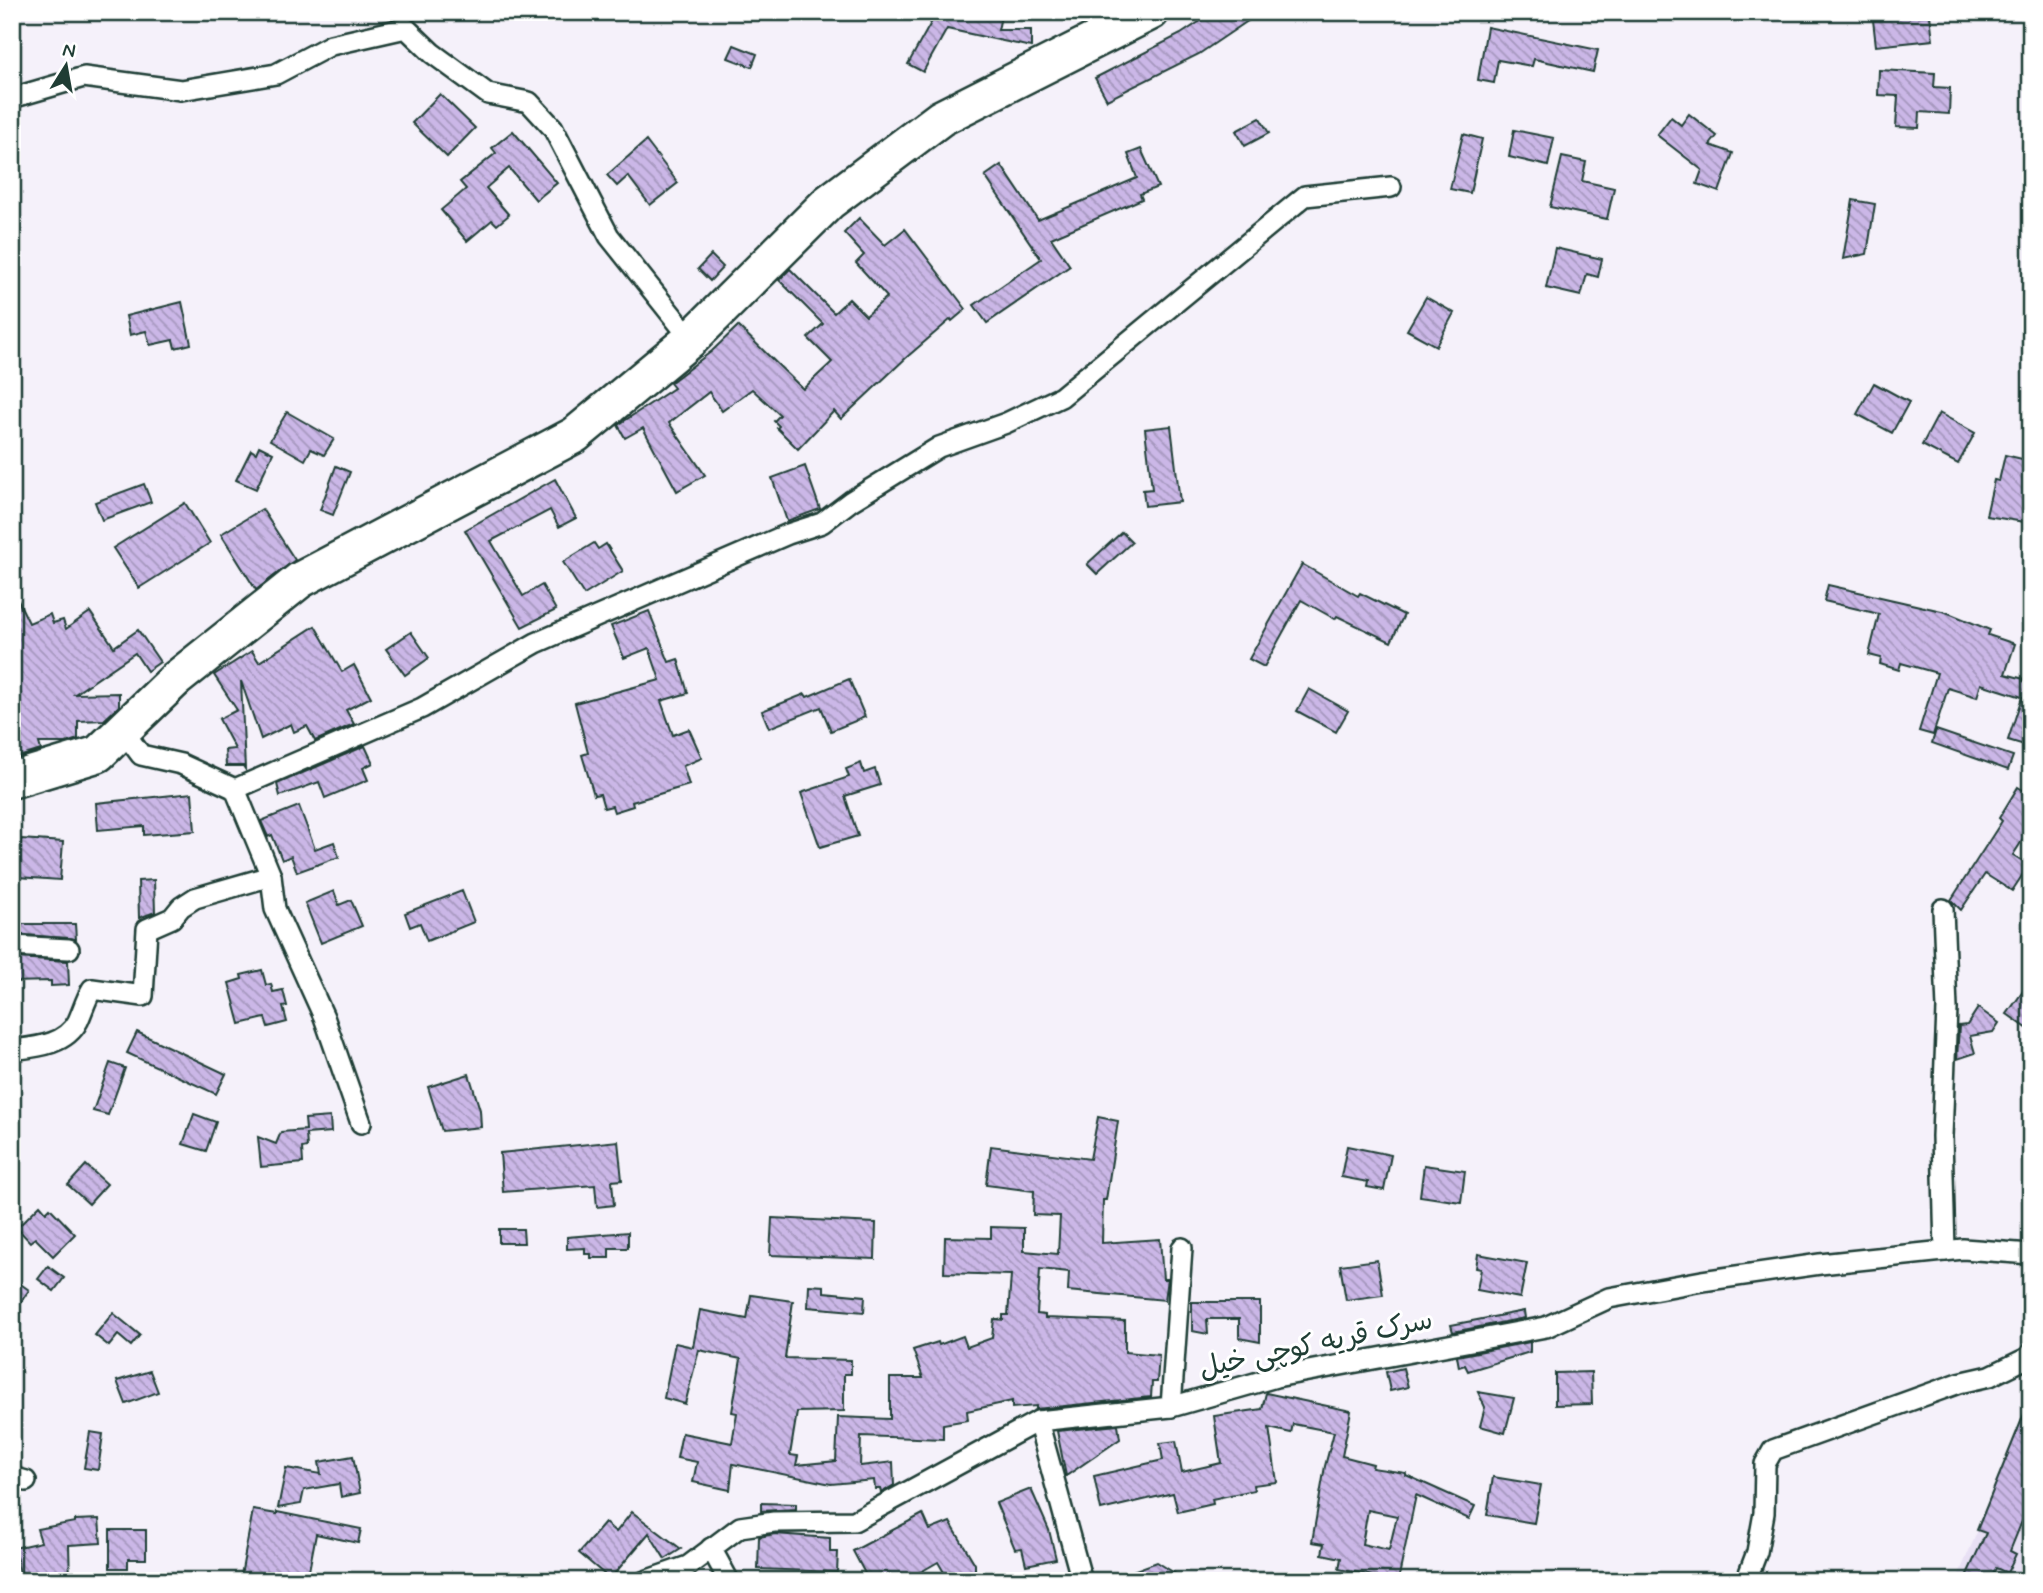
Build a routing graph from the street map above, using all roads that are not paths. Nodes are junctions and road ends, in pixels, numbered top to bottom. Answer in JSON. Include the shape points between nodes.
{"nodes":[{"id":1,"x":1151,"y":12,"type":"edge"},
{"id":2,"x":12,"y":98,"type":"edge"},
{"id":3,"x":1391,"y":187,"type":"dead end"},
{"id":4,"x":691,"y":339,"type":"junction"},
{"id":5,"x":123,"y":731,"type":"junction"},
{"id":6,"x":12,"y":780,"type":"edge"},
{"id":7,"x":235,"y":789,"type":"junction"},
{"id":8,"x":271,"y":876,"type":"junction"},
{"id":9,"x":1943,"y":909,"type":"dead end"},
{"id":10,"x":12,"y":946,"type":"edge"},
{"id":11,"x":69,"y":949,"type":"dead end"},
{"id":12,"x":12,"y":1050,"type":"edge"},
{"id":13,"x":361,"y":1123,"type":"dead end"},
{"id":14,"x":1182,"y":1248,"type":"dead end"},
{"id":15,"x":1945,"y":1251,"type":"junction"},
{"id":16,"x":2031,"y":1254,"type":"edge"},
{"id":17,"x":2031,"y":1353,"type":"edge"},
{"id":18,"x":1171,"y":1407,"type":"junction"},
{"id":19,"x":1038,"y":1421,"type":"junction"},
{"id":20,"x":712,"y":1548,"type":"junction"},
{"id":21,"x":1080,"y":1574,"type":"dead end"},
{"id":22,"x":645,"y":1581,"type":"edge"},
{"id":23,"x":729,"y":1581,"type":"edge"},
{"id":24,"x":1746,"y":1581,"type":"edge"}],
"edges":[{"from":1,"to":4,"type":"highway","via":[[941,118],[829,202]]},
{"from":2,"to":4,"type":"street","via":[[84,77],[181,90],[276,74],[331,45],[406,28],[432,54],[488,94],[529,102],[553,128],[609,236]]},
{"from":3,"to":7,"type":"street","via":[[1305,196],[1061,397],[939,447],[822,523],[536,643],[422,708]]},
{"from":4,"to":5,"type":"highway","via":[[575,435],[300,580],[176,679]]},
{"from":5,"to":6,"type":"highway","via":[[98,754]]},
{"from":5,"to":7,"type":"street","via":[[141,755],[181,764]]},
{"from":7,"to":8,"type":"street"},
{"from":8,"to":12,"type":"street","via":[[195,898],[172,918],[147,929],[144,996],[92,989],[76,1024],[61,1039]]},
{"from":8,"to":13,"type":"street","via":[[275,909],[324,1017]]},
{"from":9,"to":15,"type":"street"},
{"from":10,"to":11,"type":"street"},
{"from":14,"to":18,"type":"street"},
{"from":15,"to":16,"type":"street","name":"سرک قریه کوچی خیل"},
{"from":15,"to":18,"type":"street","name":"سرک قریه کوچی خیل","via":[[1807,1266],[1609,1298],[1546,1327],[1276,1377]]},
{"from":17,"to":24,"type":"street","via":[[1990,1376],[1773,1450],[1765,1464],[1765,1513]]},
{"from":18,"to":19,"type":"street","name":"سرک قریه کوچی خیل"},
{"from":19,"to":20,"type":"street","name":"سرک قریه کوچی خیل","via":[[854,1521],[740,1527]]},
{"from":19,"to":21,"type":"street"},
{"from":20,"to":22,"type":"street","name":"سرک قریه کوچی خیل","via":[[688,1566]]},
{"from":20,"to":23,"type":"street"}]}
